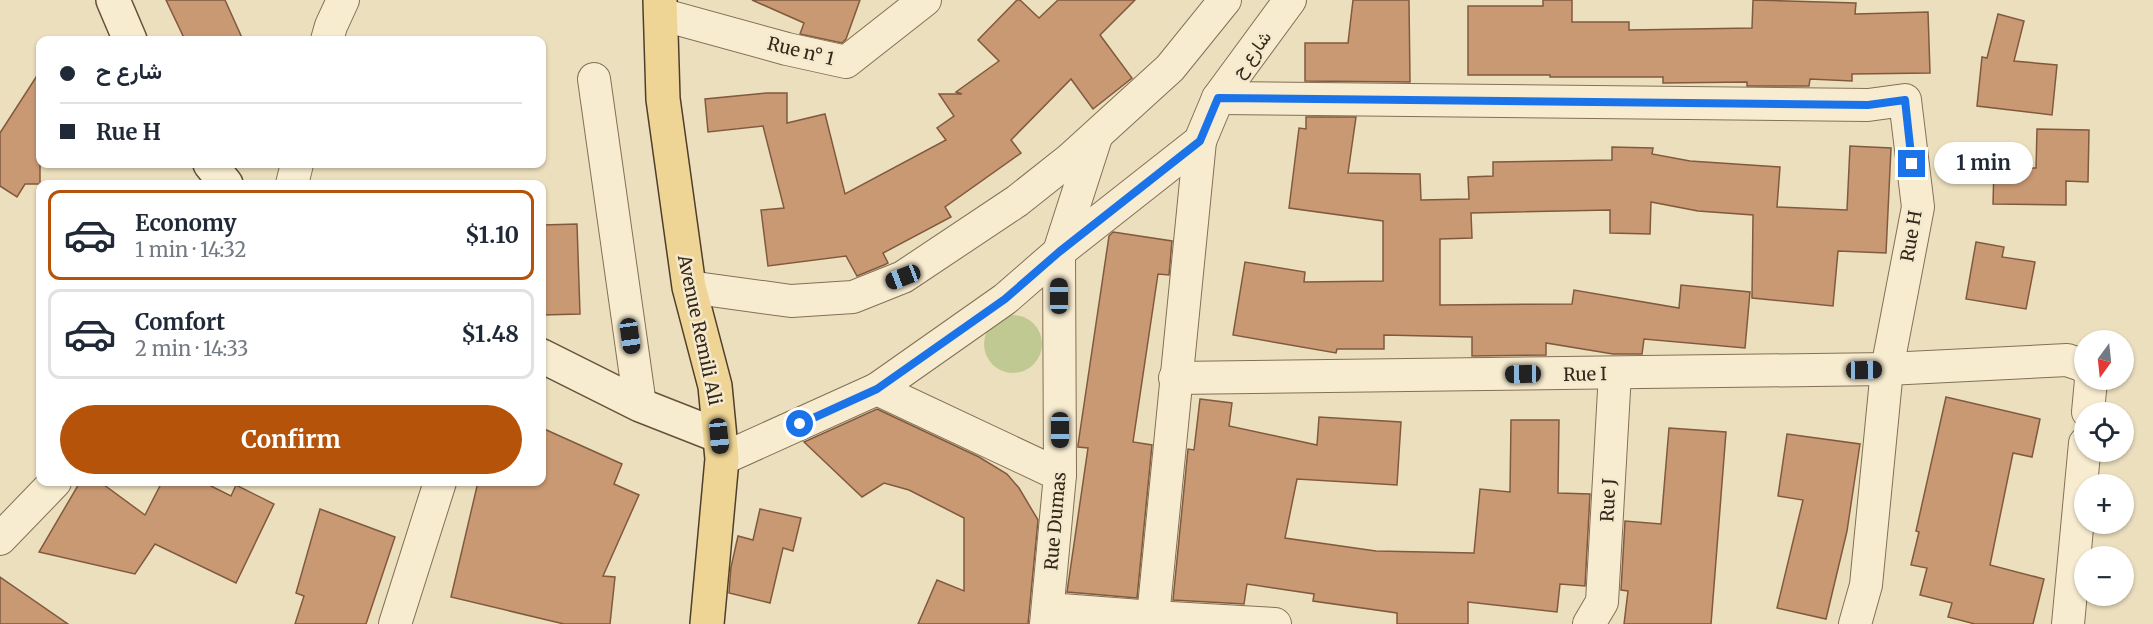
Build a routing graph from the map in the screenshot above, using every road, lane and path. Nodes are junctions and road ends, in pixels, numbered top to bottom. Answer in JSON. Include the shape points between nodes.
{"nodes":[{"id":1,"x":113,"y":0,"type":"edge"},
{"id":2,"x":925,"y":0,"type":"edge"},
{"id":3,"x":1225,"y":0,"type":"edge"},
{"id":4,"x":1290,"y":0,"type":"edge"},
{"id":5,"x":337,"y":4,"type":"edge"},
{"id":6,"x":660,"y":7,"type":"edge"},
{"id":7,"x":128,"y":36,"type":"edge"},
{"id":8,"x":328,"y":36,"type":"edge"},
{"id":9,"x":594,"y":79,"type":"dead end"},
{"id":10,"x":1218,"y":98,"type":"junction"},
{"id":11,"x":1096,"y":136,"type":"junction"},
{"id":12,"x":1200,"y":141,"type":"junction"},
{"id":13,"x":1059,"y":252,"type":"junction"},
{"id":14,"x":689,"y":287,"type":"junction"},
{"id":15,"x":546,"y":358,"type":"edge"},
{"id":16,"x":2074,"y":362,"type":"edge"},
{"id":17,"x":1887,"y":369,"type":"junction"},
{"id":18,"x":1615,"y":373,"type":"junction"},
{"id":19,"x":1175,"y":378,"type":"junction"},
{"id":20,"x":877,"y":389,"type":"junction"},
{"id":21,"x":640,"y":405,"type":"junction"},
{"id":22,"x":721,"y":447,"type":"junction"},
{"id":23,"x":2083,"y":462,"type":"edge"},
{"id":24,"x":1060,"y":475,"type":"junction"},
{"id":25,"x":51,"y":486,"type":"edge"},
{"id":26,"x":439,"y":486,"type":"edge"},
{"id":27,"x":0,"y":538,"type":"edge"},
{"id":28,"x":1047,"y":617,"type":"edge"},
{"id":29,"x":1153,"y":617,"type":"junction"},
{"id":30,"x":395,"y":624,"type":"edge"},
{"id":31,"x":707,"y":624,"type":"edge"},
{"id":32,"x":1275,"y":624,"type":"edge"},
{"id":33,"x":1589,"y":624,"type":"edge"},
{"id":34,"x":1855,"y":624,"type":"edge"},
{"id":35,"x":2068,"y":624,"type":"edge"}],
"edges":[{"from":1,"to":7,"type":"street"},
{"from":2,"to":6,"type":"street","name":"Rue n° 1","via":[[846,62],[787,49]]},
{"from":3,"to":11,"type":"street","via":[[1170,68]]},
{"from":4,"to":10,"type":"street","name":"شارع ح"},
{"from":5,"to":8,"type":"street"},
{"from":6,"to":14,"type":"main road","name":"Avenue Remili Ali","via":[[663,99]]},
{"from":9,"to":21,"type":"street"},
{"from":10,"to":12,"type":"street","name":"شارع ح"},
{"from":10,"to":17,"type":"street","name":"Rue H","via":[[1868,105],[1905,100],[1918,207]]},
{"from":11,"to":13,"type":"street","name":"Rue Dumas"},
{"from":11,"to":14,"type":"street","via":[[1017,201],[903,277],[853,297],[791,301]]},
{"from":12,"to":13,"type":"street","name":"شارع ح"},
{"from":12,"to":19,"type":"street"},
{"from":13,"to":20,"type":"street","name":"شارع ح","via":[[1005,299]]},
{"from":13,"to":24,"type":"street","name":"Rue Dumas"},
{"from":14,"to":22,"type":"main road","name":"Avenue Remili Ali","via":[[716,386]]},
{"from":15,"to":21,"type":"street"},
{"from":16,"to":17,"type":"street","name":"Rue I"},
{"from":17,"to":18,"type":"street","name":"Rue I"},
{"from":17,"to":34,"type":"street","name":"Rue H","via":[[1866,585]]},
{"from":18,"to":19,"type":"street","name":"Rue I"},
{"from":18,"to":33,"type":"street","name":"Rue J","via":[[1602,602]]},
{"from":19,"to":29,"type":"street"},
{"from":20,"to":22,"type":"street","name":"شارع ح"},
{"from":20,"to":24,"type":"street"},
{"from":21,"to":22,"type":"street"},
{"from":22,"to":31,"type":"main road","name":"Avenue Remili Ali"},
{"from":23,"to":35,"type":"street"},
{"from":24,"to":28,"type":"street","name":"Rue Dumas"},
{"from":25,"to":27,"type":"street"},
{"from":26,"to":30,"type":"street"},
{"from":28,"to":29,"type":"street"},
{"from":29,"to":32,"type":"street"}]}
